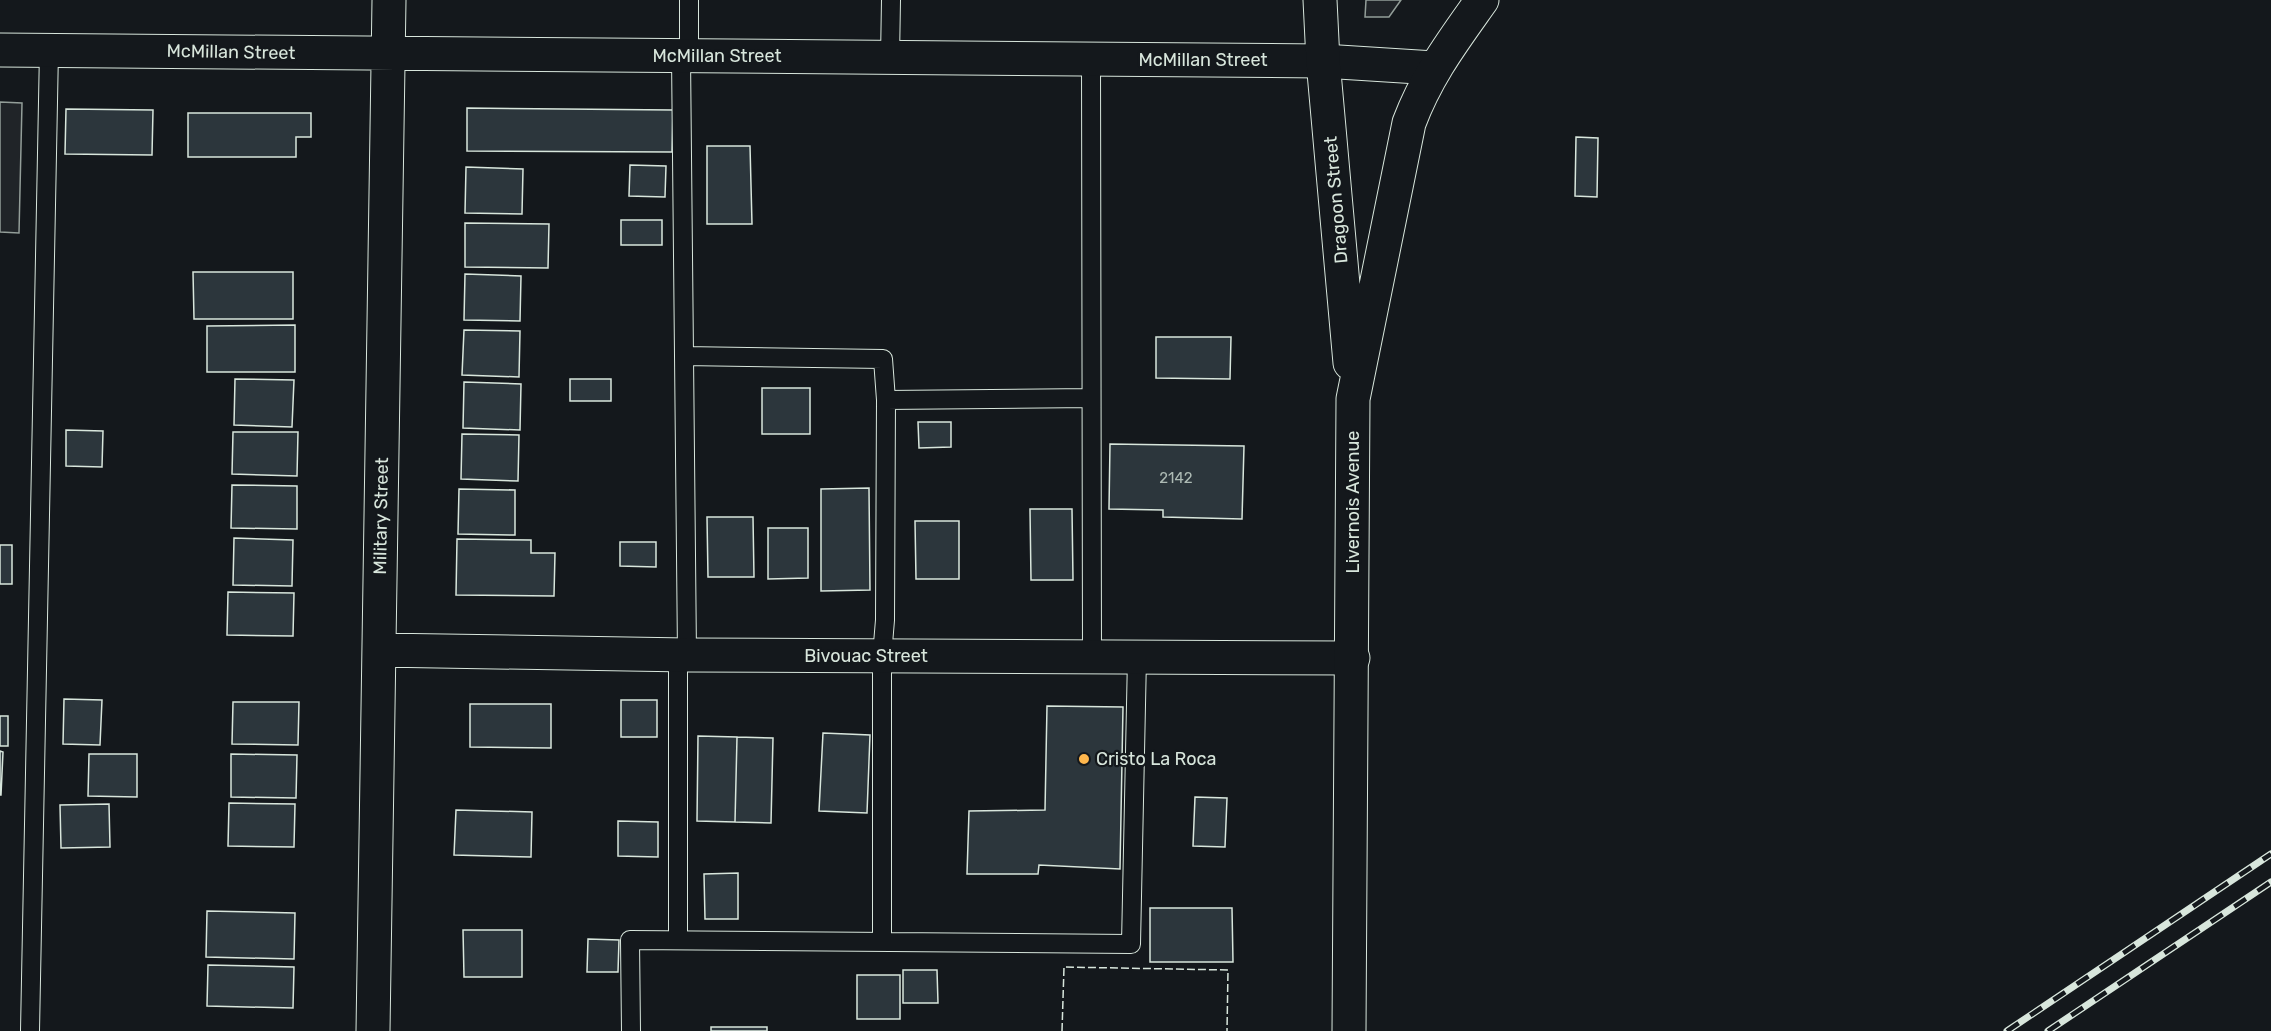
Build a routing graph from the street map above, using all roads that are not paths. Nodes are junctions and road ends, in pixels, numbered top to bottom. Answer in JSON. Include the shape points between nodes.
{"nodes":[{"id":1,"x":389,"y":0,"type":"edge"},
{"id":2,"x":689,"y":0,"type":"edge"},
{"id":3,"x":891,"y":0,"type":"edge"},
{"id":4,"x":1320,"y":0,"type":"edge"},
{"id":5,"x":1482,"y":0,"type":"edge"},
{"id":6,"x":0,"y":50,"type":"edge"},
{"id":7,"x":48,"y":50,"type":"junction"},
{"id":8,"x":388,"y":53,"type":"junction"},
{"id":9,"x":685,"y":56,"type":"junction"},
{"id":10,"x":890,"y":58,"type":"junction"},
{"id":11,"x":1091,"y":59,"type":"junction"},
{"id":12,"x":1323,"y":61,"type":"junction"},
{"id":13,"x":1434,"y":68,"type":"junction"},
{"id":14,"x":684,"y":356,"type":"junction"},
{"id":15,"x":1091,"y":398,"type":"junction"},
{"id":16,"x":1353,"y":399,"type":"junction"},
{"id":17,"x":886,"y":400,"type":"junction"},
{"id":18,"x":379,"y":650,"type":"junction"},
{"id":19,"x":682,"y":655,"type":"junction"},
{"id":20,"x":882,"y":656,"type":"junction"},
{"id":21,"x":1092,"y":657,"type":"junction"},
{"id":22,"x":1137,"y":657,"type":"junction"},
{"id":23,"x":1353,"y":658,"type":"junction"},
{"id":24,"x":678,"y":940,"type":"junction"},
{"id":25,"x":882,"y":942,"type":"junction"},
{"id":26,"x":30,"y":1031,"type":"edge"},
{"id":27,"x":373,"y":1031,"type":"edge"},
{"id":28,"x":631,"y":1031,"type":"edge"},
{"id":29,"x":1349,"y":1031,"type":"edge"}],
"edges":[{"from":1,"to":8,"type":"street","name":"Military Street"},
{"from":2,"to":9,"type":"lane"},
{"from":3,"to":10,"type":"lane"},
{"from":4,"to":12,"type":"street","name":"Dragoon Street"},
{"from":5,"to":13,"type":"street","name":"Livernois Avenue"},
{"from":6,"to":7,"type":"street","name":"McMillan Street"},
{"from":7,"to":8,"type":"street","name":"McMillan Street"},
{"from":7,"to":26,"type":"lane"},
{"from":8,"to":9,"type":"street","name":"McMillan Street"},
{"from":8,"to":18,"type":"street","name":"Military Street"},
{"from":9,"to":10,"type":"street","name":"McMillan Street"},
{"from":9,"to":14,"type":"lane"},
{"from":10,"to":11,"type":"street","name":"McMillan Street"},
{"from":11,"to":12,"type":"street","name":"McMillan Street"},
{"from":11,"to":15,"type":"lane"},
{"from":12,"to":13,"type":"street","name":"McMillan Street"},
{"from":12,"to":16,"type":"street","name":"Dragoon Street"},
{"from":13,"to":16,"type":"street","name":"Livernois Avenue","via":[[1409,123]]},
{"from":14,"to":17,"type":"lane","via":[[883,359]]},
{"from":14,"to":19,"type":"lane"},
{"from":15,"to":17,"type":"lane"},
{"from":15,"to":21,"type":"lane"},
{"from":16,"to":23,"type":"street","name":"Livernois Avenue"},
{"from":17,"to":20,"type":"lane"},
{"from":18,"to":19,"type":"street","name":"Bivouac Street"},
{"from":18,"to":27,"type":"street","name":"Military Street"},
{"from":19,"to":20,"type":"street","name":"Bivouac Street"},
{"from":19,"to":24,"type":"lane"},
{"from":20,"to":21,"type":"street","name":"Bivouac Street"},
{"from":20,"to":25,"type":"lane"},
{"from":21,"to":22,"type":"street","name":"Bivouac Street"},
{"from":22,"to":23,"type":"street","name":"Bivouac Street"},
{"from":22,"to":25,"type":"lane","via":[[1131,944]]},
{"from":23,"to":29,"type":"street","name":"Livernois Avenue"},
{"from":24,"to":25,"type":"lane"},
{"from":24,"to":28,"type":"lane","via":[[630,940]]}]}
